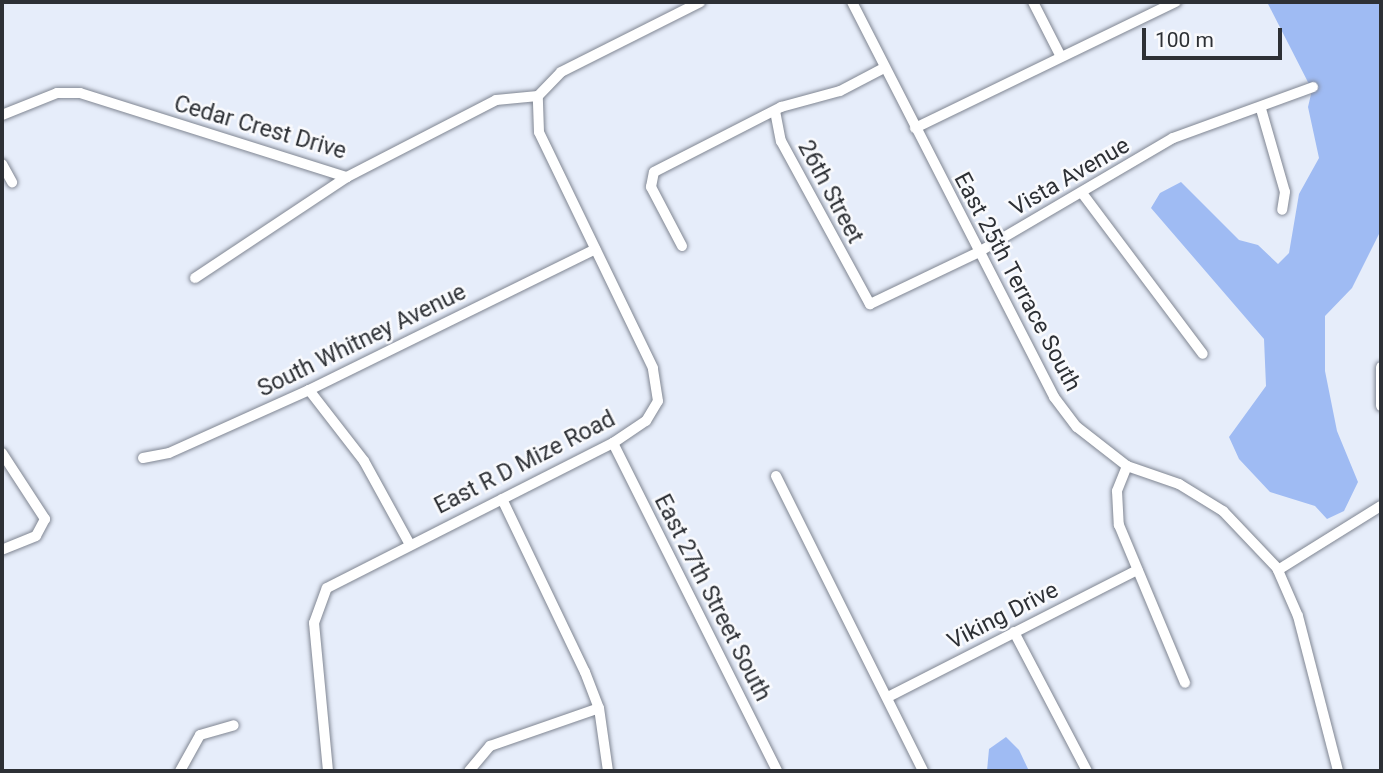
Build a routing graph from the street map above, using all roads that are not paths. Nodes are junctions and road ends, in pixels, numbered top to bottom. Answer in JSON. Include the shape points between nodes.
{"nodes":[{"id":1,"x":701,"y":2,"type":"edge"},
{"id":2,"x":868,"y":2,"type":"edge"},
{"id":3,"x":1033,"y":2,"type":"edge"},
{"id":4,"x":1176,"y":2,"type":"edge"},
{"id":5,"x":854,"y":5,"type":"edge"},
{"id":6,"x":1060,"y":55,"type":"junction"},
{"id":7,"x":884,"y":68,"type":"junction"},
{"id":8,"x":1313,"y":87,"type":"dead end"},
{"id":9,"x":538,"y":96,"type":"junction"},
{"id":10,"x":1261,"y":109,"type":"junction"},
{"id":11,"x":775,"y":111,"type":"junction"},
{"id":12,"x":2,"y":115,"type":"edge"},
{"id":13,"x":915,"y":128,"type":"junction"},
{"id":14,"x":2,"y":164,"type":"edge"},
{"id":15,"x":347,"y":177,"type":"junction"},
{"id":16,"x":12,"y":183,"type":"dead end"},
{"id":17,"x":1082,"y":193,"type":"junction"},
{"id":18,"x":1282,"y":210,"type":"dead end"},
{"id":19,"x":682,"y":246,"type":"dead end"},
{"id":20,"x":594,"y":249,"type":"junction"},
{"id":21,"x":977,"y":253,"type":"junction"},
{"id":22,"x":195,"y":278,"type":"dead end"},
{"id":23,"x":859,"y":288,"type":"joint"},
{"id":24,"x":1203,"y":354,"type":"dead end"},
{"id":25,"x":1381,"y":367,"type":"edge"},
{"id":26,"x":309,"y":390,"type":"junction"},
{"id":27,"x":1381,"y":406,"type":"edge"},
{"id":28,"x":612,"y":443,"type":"junction"},
{"id":29,"x":2,"y":453,"type":"edge"},
{"id":30,"x":143,"y":458,"type":"dead end"},
{"id":31,"x":1127,"y":466,"type":"junction"},
{"id":32,"x":776,"y":477,"type":"dead end"},
{"id":33,"x":502,"y":499,"type":"junction"},
{"id":34,"x":1381,"y":506,"type":"edge"},
{"id":35,"x":409,"y":543,"type":"junction"},
{"id":36,"x":2,"y":550,"type":"edge"},
{"id":37,"x":1137,"y":570,"type":"junction"},
{"id":38,"x":1278,"y":570,"type":"junction"},
{"id":39,"x":1014,"y":632,"type":"junction"},
{"id":40,"x":1185,"y":683,"type":"dead end"},
{"id":41,"x":888,"y":697,"type":"junction"},
{"id":42,"x":599,"y":708,"type":"junction"},
{"id":43,"x":234,"y":725,"type":"dead end"},
{"id":44,"x":180,"y":771,"type":"edge"},
{"id":45,"x":328,"y":771,"type":"edge"},
{"id":46,"x":469,"y":771,"type":"edge"},
{"id":47,"x":608,"y":771,"type":"edge"},
{"id":48,"x":777,"y":771,"type":"edge"},
{"id":49,"x":923,"y":771,"type":"edge"},
{"id":50,"x":1087,"y":771,"type":"edge"},
{"id":51,"x":1338,"y":771,"type":"edge"}],
"edges":[{"from":1,"to":9,"type":"street","via":[[561,72]]},
{"from":2,"to":5,"type":"street"},
{"from":3,"to":6,"type":"street"},
{"from":4,"to":6,"type":"street"},
{"from":5,"to":7,"type":"street","name":"East 25th Terrace South"},
{"from":6,"to":13,"type":"street"},
{"from":7,"to":11,"type":"street"},
{"from":7,"to":13,"type":"street","name":"East 25th Terrace South"},
{"from":8,"to":10,"type":"street","name":"Vista Avenue"},
{"from":9,"to":15,"type":"street","name":"Cedar Crest Drive","via":[[496,100]]},
{"from":9,"to":20,"type":"street","name":"East R D Mize Road","via":[[539,132]]},
{"from":10,"to":17,"type":"street","name":"Vista Avenue","via":[[1173,138]]},
{"from":10,"to":18,"type":"street","via":[[1285,192]]},
{"from":11,"to":19,"type":"street","via":[[654,172],[651,187]]},
{"from":11,"to":23,"type":"street","name":"26th Street","via":[[781,141]]},
{"from":12,"to":15,"type":"street","name":"Cedar Crest Drive","via":[[57,93],[79,93]]},
{"from":13,"to":21,"type":"street","name":"East 25th Terrace South"},
{"from":14,"to":16,"type":"street"},
{"from":15,"to":22,"type":"street"},
{"from":17,"to":21,"type":"street","name":"Vista Avenue"},
{"from":17,"to":24,"type":"street"},
{"from":20,"to":26,"type":"street","name":"South Whitney Avenue"},
{"from":20,"to":28,"type":"street","name":"East R D Mize Road","via":[[659,388],[646,421]]},
{"from":21,"to":23,"type":"street","name":"Vista Avenue","via":[[888,300],[870,304]]},
{"from":21,"to":31,"type":"street","name":"East 25th Terrace South","via":[[1054,397],[1077,427]]},
{"from":25,"to":27,"type":"street"},
{"from":26,"to":30,"type":"street","name":"South Whitney Avenue","via":[[169,453]]},
{"from":26,"to":35,"type":"street","via":[[364,461]]},
{"from":28,"to":33,"type":"street","name":"East R D Mize Road"},
{"from":28,"to":48,"type":"street","name":"East 27th Street South"},
{"from":29,"to":36,"type":"street","via":[[42,512],[43,527]]},
{"from":31,"to":37,"type":"street","via":[[1116,513]]},
{"from":31,"to":38,"type":"street","name":"East 25th Terrace South","via":[[1179,484],[1223,511]]},
{"from":32,"to":41,"type":"street"},
{"from":33,"to":35,"type":"street","name":"East R D Mize Road"},
{"from":33,"to":42,"type":"street"},
{"from":34,"to":38,"type":"street"},
{"from":35,"to":45,"type":"street","name":"East R D Mize Road","via":[[327,588],[317,605]]},
{"from":37,"to":39,"type":"street","name":"Viking Drive"},
{"from":37,"to":40,"type":"street"},
{"from":38,"to":51,"type":"street","name":"East 25th Terrace South","via":[[1298,616]]},
{"from":39,"to":41,"type":"street","name":"Viking Drive"},
{"from":39,"to":50,"type":"street"},
{"from":41,"to":49,"type":"street"},
{"from":42,"to":46,"type":"street","via":[[490,746]]},
{"from":42,"to":47,"type":"street"},
{"from":43,"to":44,"type":"street","via":[[200,735]]}]}
